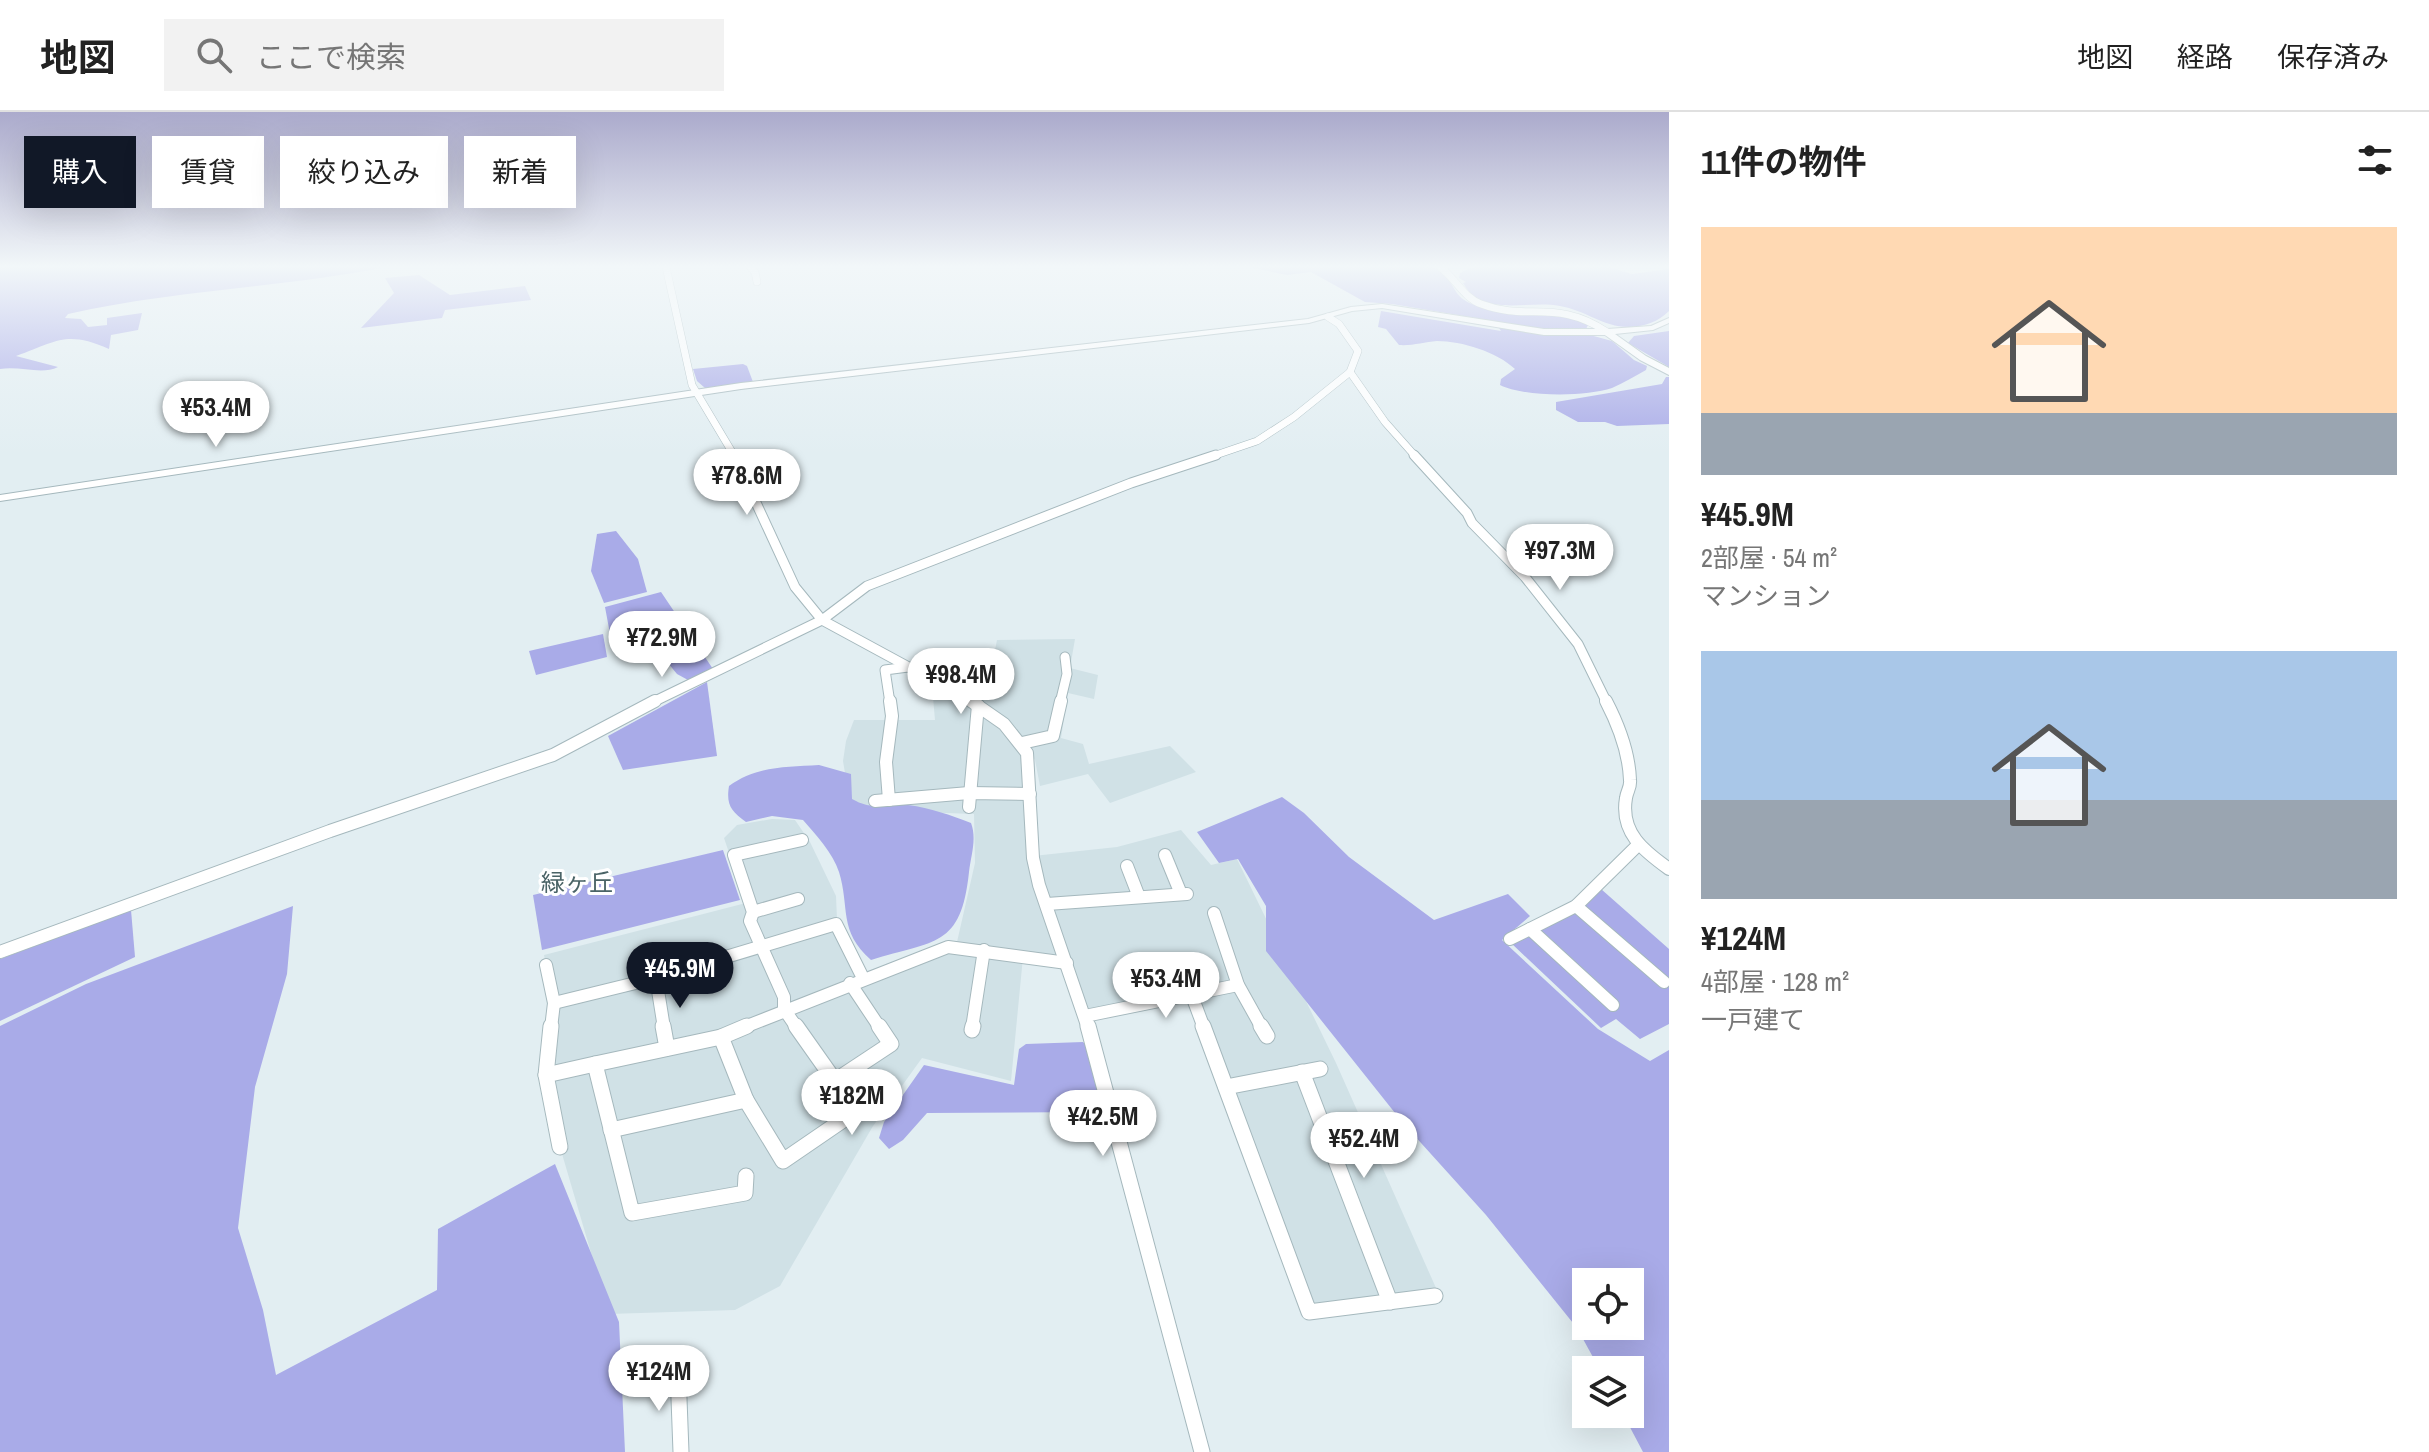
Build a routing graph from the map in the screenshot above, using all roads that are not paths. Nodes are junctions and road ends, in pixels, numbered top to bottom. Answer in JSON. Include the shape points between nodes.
{"nodes":[{"id":1,"x":679,"y":330,"type":"edge"},
{"id":2,"x":1240,"y":330,"type":"edge"},
{"id":3,"x":1343,"y":330,"type":"edge"},
{"id":4,"x":1531,"y":330,"type":"edge"},
{"id":5,"x":1604,"y":330,"type":"edge"},
{"id":6,"x":1635,"y":330,"type":"edge"},
{"id":7,"x":1607,"y":332,"type":"junction"},
{"id":8,"x":1350,"y":372,"type":"junction"},
{"id":9,"x":1669,"y":372,"type":"edge"},
{"id":10,"x":696,"y":393,"type":"junction"},
{"id":11,"x":0,"y":498,"type":"edge"},
{"id":12,"x":822,"y":620,"type":"junction"},
{"id":13,"x":1065,"y":657,"type":"dead end"},
{"id":14,"x":908,"y":667,"type":"junction"},
{"id":15,"x":978,"y":705,"type":"junction"},
{"id":16,"x":1022,"y":743,"type":"junction"},
{"id":17,"x":969,"y":793,"type":"junction"},
{"id":18,"x":1030,"y":794,"type":"junction"},
{"id":19,"x":889,"y":800,"type":"junction"},
{"id":20,"x":875,"y":801,"type":"dead end"},
{"id":21,"x":969,"y":807,"type":"dead end"},
{"id":22,"x":802,"y":840,"type":"dead end"},
{"id":23,"x":1638,"y":845,"type":"junction"},
{"id":24,"x":1165,"y":855,"type":"dead end"},
{"id":25,"x":1127,"y":866,"type":"dead end"},
{"id":26,"x":1669,"y":869,"type":"edge"},
{"id":27,"x":1139,"y":897,"type":"junction"},
{"id":28,"x":798,"y":899,"type":"dead end"},
{"id":29,"x":1047,"y":904,"type":"junction"},
{"id":30,"x":1576,"y":906,"type":"junction"},
{"id":31,"x":753,"y":912,"type":"junction"},
{"id":32,"x":1214,"y":913,"type":"dead end"},
{"id":33,"x":1530,"y":929,"type":"junction"},
{"id":34,"x":1510,"y":939,"type":"dead end"},
{"id":35,"x":760,"y":948,"type":"junction"},
{"id":36,"x":984,"y":950,"type":"junction"},
{"id":37,"x":0,"y":952,"type":"edge"},
{"id":38,"x":1067,"y":963,"type":"junction"},
{"id":39,"x":546,"y":965,"type":"dead end"},
{"id":40,"x":656,"y":978,"type":"junction"},
{"id":41,"x":856,"y":980,"type":"junction"},
{"id":42,"x":1664,"y":982,"type":"dead end"},
{"id":43,"x":1238,"y":985,"type":"junction"},
{"id":44,"x":1192,"y":996,"type":"junction"},
{"id":45,"x":554,"y":1003,"type":"junction"},
{"id":46,"x":1613,"y":1005,"type":"dead end"},
{"id":47,"x":784,"y":1009,"type":"junction"},
{"id":48,"x":1085,"y":1016,"type":"junction"},
{"id":49,"x":972,"y":1030,"type":"dead end"},
{"id":50,"x":1267,"y":1036,"type":"dead end"},
{"id":51,"x":721,"y":1037,"type":"junction"},
{"id":52,"x":667,"y":1048,"type":"junction"},
{"id":53,"x":595,"y":1064,"type":"junction"},
{"id":54,"x":1320,"y":1069,"type":"dead end"},
{"id":55,"x":1302,"y":1072,"type":"junction"},
{"id":56,"x":546,"y":1075,"type":"junction"},
{"id":57,"x":835,"y":1081,"type":"junction"},
{"id":58,"x":1226,"y":1087,"type":"junction"},
{"id":59,"x":746,"y":1100,"type":"junction"},
{"id":60,"x":611,"y":1130,"type":"junction"},
{"id":61,"x":560,"y":1147,"type":"dead end"},
{"id":62,"x":746,"y":1176,"type":"dead end"},
{"id":63,"x":1435,"y":1296,"type":"dead end"},
{"id":64,"x":1390,"y":1302,"type":"junction"},
{"id":65,"x":678,"y":1372,"type":"dead end"},
{"id":66,"x":681,"y":1452,"type":"edge"},
{"id":67,"x":1202,"y":1452,"type":"edge"}],
"edges":[{"from":1,"to":10,"type":"street"},
{"from":2,"to":10,"type":"street"},
{"from":3,"to":8,"type":"street","via":[[1358,351]]},
{"from":4,"to":7,"type":"street"},
{"from":5,"to":7,"type":"street"},
{"from":6,"to":7,"type":"street"},
{"from":7,"to":9,"type":"street"},
{"from":8,"to":12,"type":"street","via":[[1257,441],[915,566],[867,586]]},
{"from":8,"to":23,"type":"street","via":[[1409,451],[1525,577],[1578,644],[1618,725],[1631,784],[1626,818]]},
{"from":10,"to":11,"type":"street"},
{"from":10,"to":12,"type":"street","via":[[733,452],[795,587]]},
{"from":12,"to":14,"type":"street"},
{"from":12,"to":37,"type":"street","via":[[553,755]]},
{"from":13,"to":16,"type":"street","via":[[1067,674],[1053,736]]},
{"from":14,"to":15,"type":"street"},
{"from":14,"to":19,"type":"street","via":[[885,670],[892,716],[886,762]]},
{"from":15,"to":16,"type":"street"},
{"from":15,"to":17,"type":"street"},
{"from":16,"to":18,"type":"street","via":[[1030,762]]},
{"from":17,"to":18,"type":"street"},
{"from":17,"to":19,"type":"street"},
{"from":17,"to":21,"type":"street"},
{"from":18,"to":29,"type":"street","via":[[1033,858]]},
{"from":19,"to":20,"type":"street"},
{"from":22,"to":31,"type":"street","via":[[734,855]]},
{"from":23,"to":26,"type":"street"},
{"from":23,"to":30,"type":"street"},
{"from":24,"to":27,"type":"street","via":[[1184,894]]},
{"from":25,"to":27,"type":"street"},
{"from":27,"to":29,"type":"street"},
{"from":28,"to":31,"type":"street"},
{"from":29,"to":38,"type":"street"},
{"from":30,"to":33,"type":"street"},
{"from":30,"to":42,"type":"street"},
{"from":31,"to":35,"type":"street","via":[[750,921]]},
{"from":32,"to":43,"type":"street"},
{"from":33,"to":34,"type":"street"},
{"from":33,"to":46,"type":"street"},
{"from":35,"to":40,"type":"street"},
{"from":35,"to":41,"type":"street","via":[[836,924]]},
{"from":35,"to":47,"type":"street","via":[[784,997]]},
{"from":36,"to":38,"type":"street"},
{"from":36,"to":41,"type":"street","via":[[948,947]]},
{"from":36,"to":49,"type":"street"},
{"from":38,"to":48,"type":"street"},
{"from":39,"to":45,"type":"street"},
{"from":40,"to":45,"type":"street"},
{"from":40,"to":52,"type":"street"},
{"from":41,"to":47,"type":"street"},
{"from":41,"to":57,"type":"street","via":[[891,1044]]},
{"from":43,"to":44,"type":"street"},
{"from":43,"to":50,"type":"street"},
{"from":44,"to":48,"type":"street"},
{"from":44,"to":58,"type":"street"},
{"from":45,"to":56,"type":"street"},
{"from":47,"to":51,"type":"street"},
{"from":47,"to":57,"type":"street"},
{"from":48,"to":67,"type":"street"},
{"from":51,"to":52,"type":"street"},
{"from":51,"to":59,"type":"street"},
{"from":52,"to":53,"type":"street"},
{"from":53,"to":56,"type":"street"},
{"from":53,"to":60,"type":"street"},
{"from":54,"to":55,"type":"street"},
{"from":55,"to":58,"type":"street"},
{"from":55,"to":64,"type":"street"},
{"from":56,"to":61,"type":"street"},
{"from":57,"to":59,"type":"street","via":[[856,1111],[783,1161]]},
{"from":58,"to":64,"type":"street","via":[[1309,1312]]},
{"from":59,"to":60,"type":"street"},
{"from":60,"to":62,"type":"street","via":[[632,1213],[745,1193]]},
{"from":63,"to":64,"type":"street"},
{"from":65,"to":66,"type":"street"}]}
